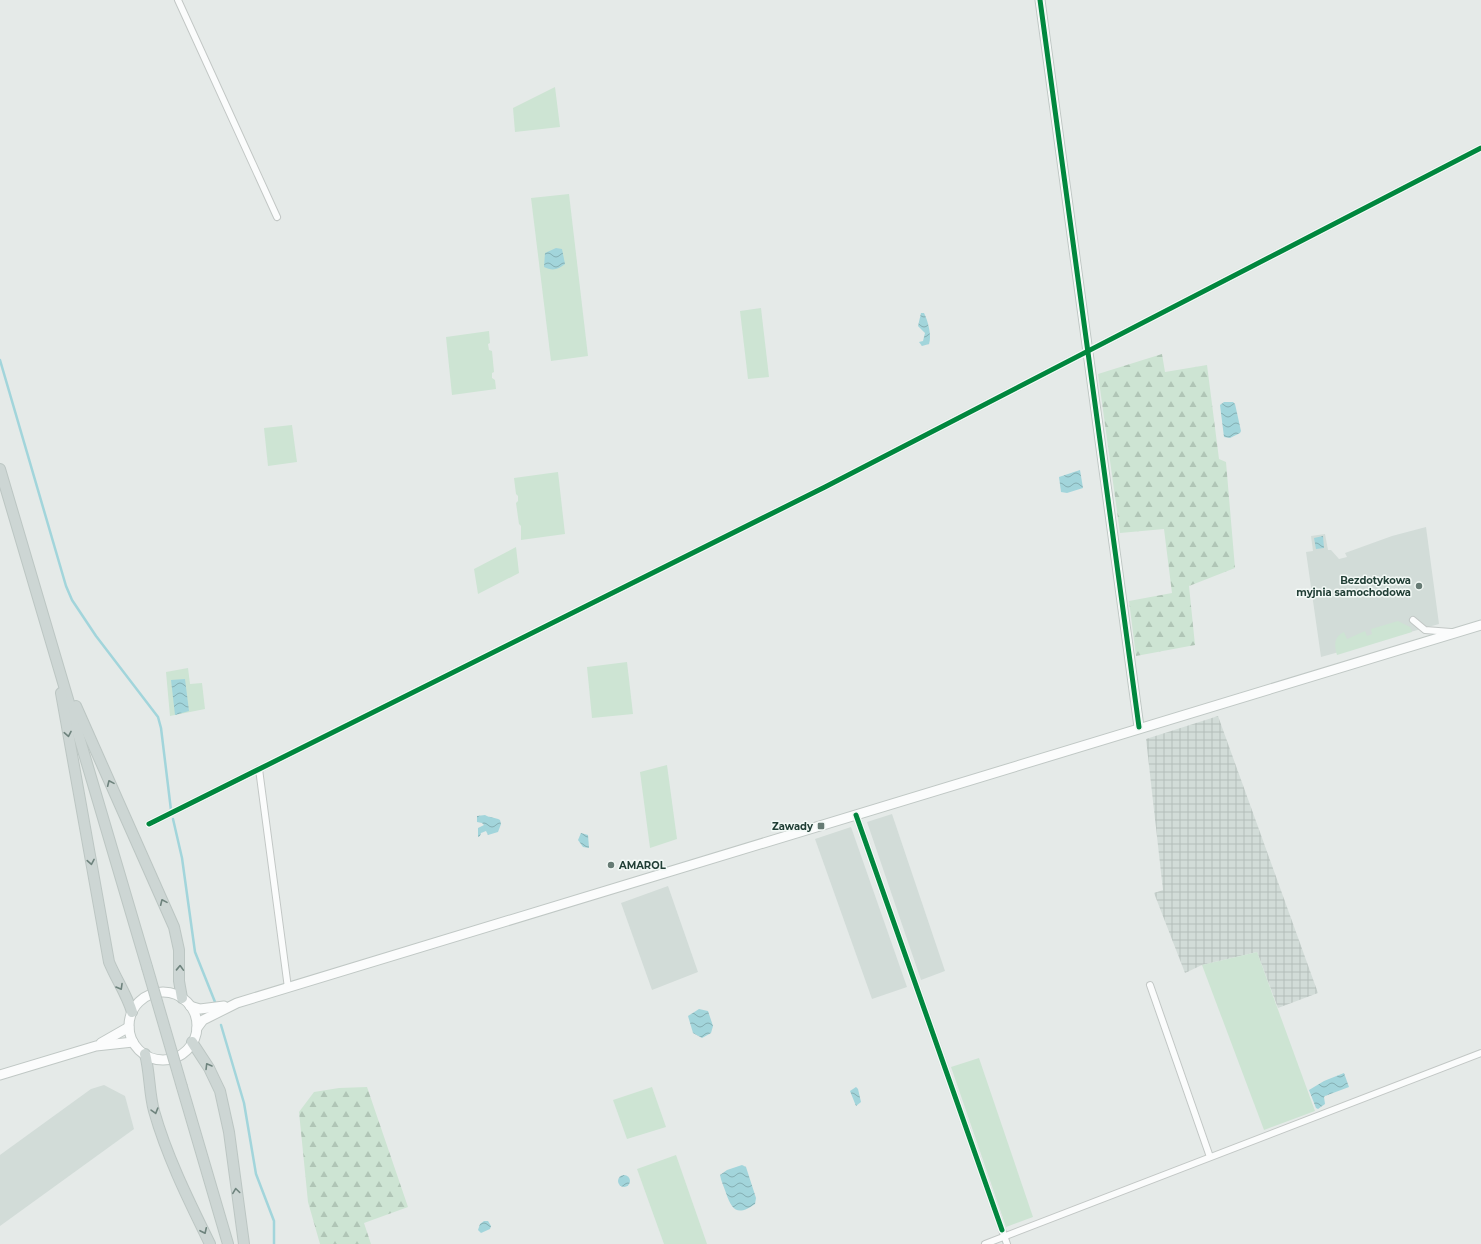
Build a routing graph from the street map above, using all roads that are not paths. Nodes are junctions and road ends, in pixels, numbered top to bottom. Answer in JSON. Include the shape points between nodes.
{"nodes":[{"id":1,"x":178,"y":0,"type":"edge"},
{"id":2,"x":1040,"y":0,"type":"edge"},
{"id":3,"x":1481,"y":148,"type":"edge"},
{"id":4,"x":276,"y":217,"type":"dead end"},
{"id":5,"x":1089,"y":350,"type":"junction"},
{"id":6,"x":0,"y":469,"type":"edge"},
{"id":7,"x":1413,"y":620,"type":"dead end"},
{"id":8,"x":1481,"y":625,"type":"edge"},
{"id":9,"x":1455,"y":632,"type":"junction"},
{"id":10,"x":59,"y":668,"type":"junction"},
{"id":11,"x":1140,"y":727,"type":"junction"},
{"id":12,"x":259,"y":769,"type":"junction"},
{"id":13,"x":856,"y":815,"type":"junction"},
{"id":14,"x":149,"y":824,"type":"dead end"},
{"id":15,"x":1150,"y":985,"type":"dead end"},
{"id":16,"x":288,"y":988,"type":"junction"},
{"id":17,"x":182,"y":998,"type":"junction"},
{"id":18,"x":237,"y":1003,"type":"junction"},
{"id":19,"x":190,"y":1006,"type":"junction"},
{"id":20,"x":132,"y":1012,"type":"junction"},
{"id":21,"x":129,"y":1028,"type":"junction"},
{"id":22,"x":197,"y":1028,"type":"junction"},
{"id":23,"x":133,"y":1042,"type":"junction"},
{"id":24,"x":192,"y":1042,"type":"junction"},
{"id":25,"x":96,"y":1046,"type":"junction"},
{"id":26,"x":1481,"y":1053,"type":"edge"},
{"id":27,"x":145,"y":1054,"type":"junction"},
{"id":28,"x":0,"y":1076,"type":"edge"},
{"id":29,"x":1210,"y":1157,"type":"junction"},
{"id":30,"x":1004,"y":1237,"type":"junction"},
{"id":31,"x":210,"y":1244,"type":"edge"},
{"id":32,"x":228,"y":1244,"type":"edge"},
{"id":33,"x":244,"y":1244,"type":"edge"},
{"id":34,"x":985,"y":1244,"type":"edge"},
{"id":35,"x":1007,"y":1244,"type":"edge"}],
"edges":[{"from":1,"to":4,"type":"street"},
{"from":2,"to":5,"type":"main road"},
{"from":3,"to":5,"type":"street"},
{"from":5,"to":11,"type":"main road"},
{"from":5,"to":12,"type":"street","via":[[585,608]]},
{"from":6,"to":10,"type":"main road"},
{"from":7,"to":9,"type":"street","via":[[1425,630]]},
{"from":8,"to":9,"type":"main road"},
{"from":9,"to":11,"type":"main road"},
{"from":17,"to":10,"type":"main road","one_way":true,"via":[[179,950],[174,927]]},
{"from":10,"to":20,"type":"main road","one_way":true,"via":[[62,703],[108,956],[116,980]]},
{"from":10,"to":32,"type":"main road","bridge":true},
{"from":11,"to":13,"type":"main road"},
{"from":12,"to":14,"type":"street"},
{"from":12,"to":16,"type":"street"},
{"from":13,"to":16,"type":"main road"},
{"from":13,"to":30,"type":"street"},
{"from":15,"to":29,"type":"street"},
{"from":16,"to":18,"type":"main road"},
{"from":17,"to":19,"type":"main road"},
{"from":17,"to":20,"type":"main road","via":[[166,992],[154,993],[142,999]]},
{"from":18,"to":19,"type":"main road","via":[[200,1009]]},
{"from":18,"to":22,"type":"main road","via":[[207,1017]]},
{"from":19,"to":22,"type":"main road"},
{"from":20,"to":21,"type":"main road"},
{"from":21,"to":23,"type":"main road"},
{"from":21,"to":25,"type":"main road"},
{"from":22,"to":24,"type":"main road"},
{"from":23,"to":25,"type":"main road"},
{"from":23,"to":27,"type":"main road"},
{"from":24,"to":27,"type":"main road","via":[[186,1051],[171,1058],[155,1059]]},
{"from":33,"to":24,"type":"main road","one_way":true,"via":[[222,1097],[217,1081]]},
{"from":25,"to":28,"type":"main road"},
{"from":26,"to":29,"type":"street"},
{"from":27,"to":31,"type":"main road","one_way":true,"via":[[149,1092],[160,1128],[182,1187]]},
{"from":29,"to":30,"type":"street"},
{"from":30,"to":34,"type":"street"},
{"from":30,"to":35,"type":"street"}]}
